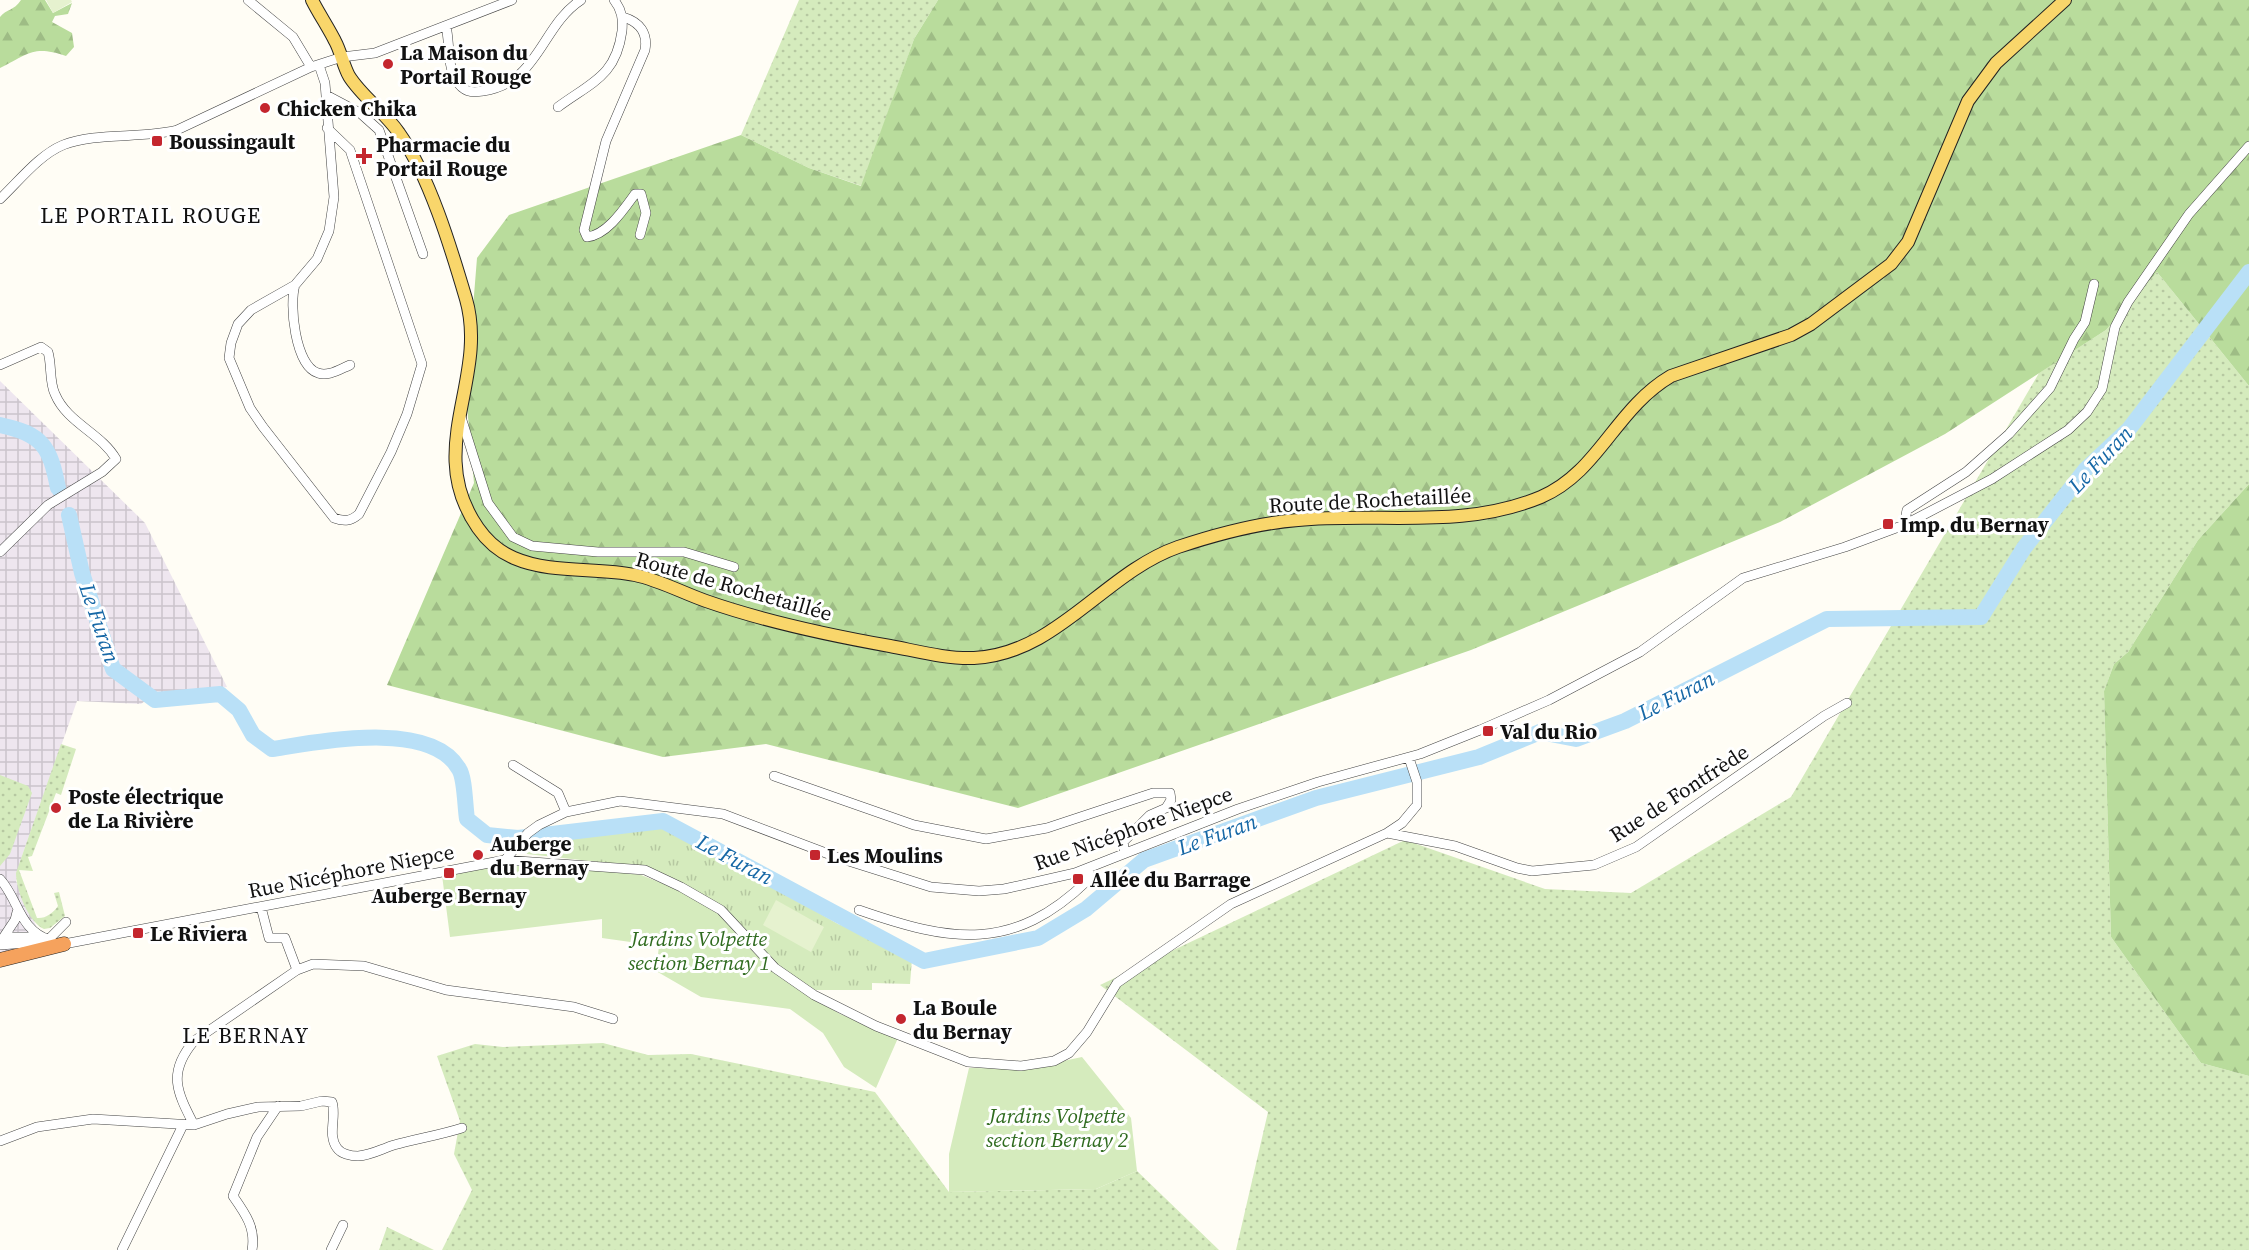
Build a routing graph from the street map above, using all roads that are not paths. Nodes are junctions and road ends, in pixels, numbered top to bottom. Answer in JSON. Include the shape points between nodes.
{"nodes":[{"id":1,"x":248,"y":0,"type":"edge"},
{"id":2,"x":312,"y":0,"type":"edge"},
{"id":3,"x":512,"y":0,"type":"edge"},
{"id":4,"x":581,"y":0,"type":"edge"},
{"id":5,"x":614,"y":0,"type":"edge"},
{"id":6,"x":2065,"y":0,"type":"edge"},
{"id":7,"x":623,"y":18,"type":"junction"},
{"id":8,"x":446,"y":26,"type":"junction"},
{"id":9,"x":342,"y":57,"type":"junction"},
{"id":10,"x":315,"y":66,"type":"junction"},
{"id":11,"x":326,"y":95,"type":"junction"},
{"id":12,"x":558,"y":107,"type":"dead end"},
{"id":13,"x":327,"y":128,"type":"junction"},
{"id":14,"x":2249,"y":146,"type":"edge"},
{"id":15,"x":0,"y":199,"type":"edge"},
{"id":16,"x":640,"y":235,"type":"dead end"},
{"id":17,"x":423,"y":254,"type":"dead end"},
{"id":18,"x":2094,"y":284,"type":"dead end"},
{"id":19,"x":295,"y":285,"type":"junction"},
{"id":20,"x":0,"y":365,"type":"edge"},
{"id":21,"x":350,"y":366,"type":"dead end"},
{"id":22,"x":459,"y":412,"type":"junction"},
{"id":23,"x":1904,"y":525,"type":"junction"},
{"id":24,"x":0,"y":552,"type":"edge"},
{"id":25,"x":734,"y":567,"type":"dead end"},
{"id":26,"x":1847,"y":703,"type":"dead end"},
{"id":27,"x":1410,"y":760,"type":"junction"},
{"id":28,"x":513,"y":765,"type":"dead end"},
{"id":29,"x":774,"y":776,"type":"dead end"},
{"id":30,"x":566,"y":812,"type":"junction"},
{"id":31,"x":1387,"y":833,"type":"junction"},
{"id":32,"x":1125,"y":853,"type":"junction"},
{"id":33,"x":506,"y":860,"type":"junction"},
{"id":34,"x":1089,"y":868,"type":"junction"},
{"id":35,"x":0,"y":879,"type":"edge"},
{"id":36,"x":261,"y":907,"type":"junction"},
{"id":37,"x":859,"y":910,"type":"dead end"},
{"id":38,"x":17,"y":912,"type":"junction"},
{"id":39,"x":66,"y":922,"type":"dead end"},
{"id":40,"x":46,"y":938,"type":"junction"},
{"id":41,"x":2,"y":941,"type":"edge"},
{"id":42,"x":64,"y":944,"type":"junction"},
{"id":43,"x":0,"y":960,"type":"edge"},
{"id":44,"x":297,"y":970,"type":"junction"},
{"id":45,"x":612,"y":1019,"type":"dead end"},
{"id":46,"x":278,"y":1106,"type":"junction"},
{"id":47,"x":183,"y":1125,"type":"junction"},
{"id":48,"x":195,"y":1125,"type":"junction"},
{"id":49,"x":462,"y":1128,"type":"dead end"},
{"id":50,"x":0,"y":1141,"type":"edge"},
{"id":51,"x":343,"y":1225,"type":"dead end"},
{"id":52,"x":122,"y":1250,"type":"edge"},
{"id":53,"x":252,"y":1250,"type":"edge"},
{"id":54,"x":331,"y":1250,"type":"edge"}],
"edges":[{"from":1,"to":10,"type":"street","via":[[293,37]]},
{"from":2,"to":9,"type":"main road","name":"Route de Rochetaillée"},
{"from":3,"to":8,"type":"street"},
{"from":4,"to":8,"type":"street","via":[[556,22],[545,46],[519,75],[499,89],[472,93],[464,90],[451,69]]},
{"from":5,"to":7,"type":"street"},
{"from":6,"to":22,"type":"main road","name":"Route de Rochetaillée","via":[[1996,63],[1968,101],[1908,242],[1891,264],[1791,335],[1671,376],[1654,386],[1639,398],[1593,458],[1567,482],[1540,497],[1479,515],[1426,520],[1297,520],[1210,538],[1157,555],[1133,568],[1062,623],[1007,652],[972,658],[938,655],[815,632],[709,602],[638,575],[531,564],[511,557],[479,530],[466,504],[453,454]]},
{"from":7,"to":12,"type":"street","via":[[619,52],[613,65]]},
{"from":7,"to":16,"type":"street","via":[[642,29],[647,40],[606,141],[584,230],[587,237],[596,236],[635,194],[641,195],[646,213]]},
{"from":8,"to":9,"type":"street","via":[[375,53]]},
{"from":9,"to":10,"type":"street"},
{"from":9,"to":22,"type":"main road","name":"Route de Rochetaillée","via":[[349,76],[386,116],[412,154],[467,303],[472,334]]},
{"from":10,"to":11,"type":"street"},
{"from":10,"to":15,"type":"street","via":[[177,130],[63,145],[43,158]]},
{"from":11,"to":13,"type":"street"},
{"from":11,"to":17,"type":"street","via":[[360,113],[379,130]]},
{"from":13,"to":19,"type":"street","via":[[334,197],[329,231],[317,259]]},
{"from":13,"to":19,"type":"street","via":[[350,150],[422,364],[391,452],[359,514],[352,520],[334,518],[263,426],[250,408],[229,358],[238,324],[251,310]]},
{"from":14,"to":23,"type":"street","name":"Rue Nicéphore Niepce","via":[[2189,214],[2128,302],[2115,327],[2102,389],[2087,412],[2046,446]]},
{"from":18,"to":23,"type":"street","via":[[2085,322],[2050,388],[2009,434],[1966,472],[1906,510]]},
{"from":19,"to":21,"type":"street","via":[[291,297],[295,332],[306,364],[316,373],[328,374]]},
{"from":20,"to":24,"type":"street","via":[[31,349],[41,347],[48,352],[53,391],[63,410],[111,450],[116,459],[48,505]]},
{"from":22,"to":25,"type":"street","via":[[488,503],[513,537],[532,546],[598,552],[684,552]]},
{"from":23,"to":27,"type":"street","name":"Rue Nicéphore Niepce","via":[[1743,578],[1616,666],[1549,700]]},
{"from":26,"to":31,"type":"street","name":"Rue de Fontfrède","via":[[1636,847],[1594,865],[1532,871],[1455,846]]},
{"from":27,"to":31,"type":"street","via":[[1417,782],[1417,805]]},
{"from":27,"to":32,"type":"street","name":"Rue Nicéphore Niepce","via":[[1318,782]]},
{"from":28,"to":30,"type":"street","via":[[558,793]]},
{"from":29,"to":32,"type":"street","via":[[914,825],[986,839],[1047,828],[1153,793],[1170,792],[1166,808],[1150,815],[1123,842]]},
{"from":30,"to":33,"type":"street","name":"Rue Nicéphore Niepce","via":[[528,833]]},
{"from":30,"to":34,"type":"street","name":"Rue Nicéphore Niepce","via":[[620,801],[723,814],[905,879],[959,890],[1041,883]]},
{"from":31,"to":33,"type":"street","via":[[1232,904],[1117,983],[1069,1053],[1054,1061],[1021,1066],[968,1062],[876,1026],[814,995],[775,968],[721,910],[645,870]]},
{"from":32,"to":34,"type":"street","name":"Rue Nicéphore Niepce"},
{"from":33,"to":36,"type":"street","name":"Rue Nicéphore Niepce"},
{"from":34,"to":37,"type":"street","via":[[1088,880],[1040,919],[994,935],[944,934]]},
{"from":35,"to":38,"type":"street","via":[[11,893]]},
{"from":36,"to":42,"type":"street","name":"Rue Nicéphore Niepce"},
{"from":36,"to":44,"type":"street","via":[[269,938],[285,938]]},
{"from":38,"to":40,"type":"street","via":[[34,932]]},
{"from":38,"to":41,"type":"street"},
{"from":39,"to":40,"type":"street"},
{"from":40,"to":41,"type":"street"},
{"from":40,"to":42,"type":"street"},
{"from":41,"to":42,"type":"street","name":"Rue Nicéphore Niepce"},
{"from":42,"to":43,"type":"highway"},
{"from":44,"to":45,"type":"street","via":[[313,964],[364,966],[446,990],[574,1006]]},
{"from":44,"to":48,"type":"street","via":[[194,1041],[182,1056],[177,1088]]},
{"from":46,"to":48,"type":"street","via":[[227,1114]]},
{"from":46,"to":49,"type":"street","via":[[332,1102],[332,1137],[336,1148],[355,1156]]},
{"from":46,"to":53,"type":"street","via":[[258,1137],[233,1196],[250,1219]]},
{"from":47,"to":48,"type":"street"},
{"from":47,"to":50,"type":"street","via":[[93,1119],[37,1127]]},
{"from":47,"to":52,"type":"street"},
{"from":51,"to":54,"type":"street"}]}
